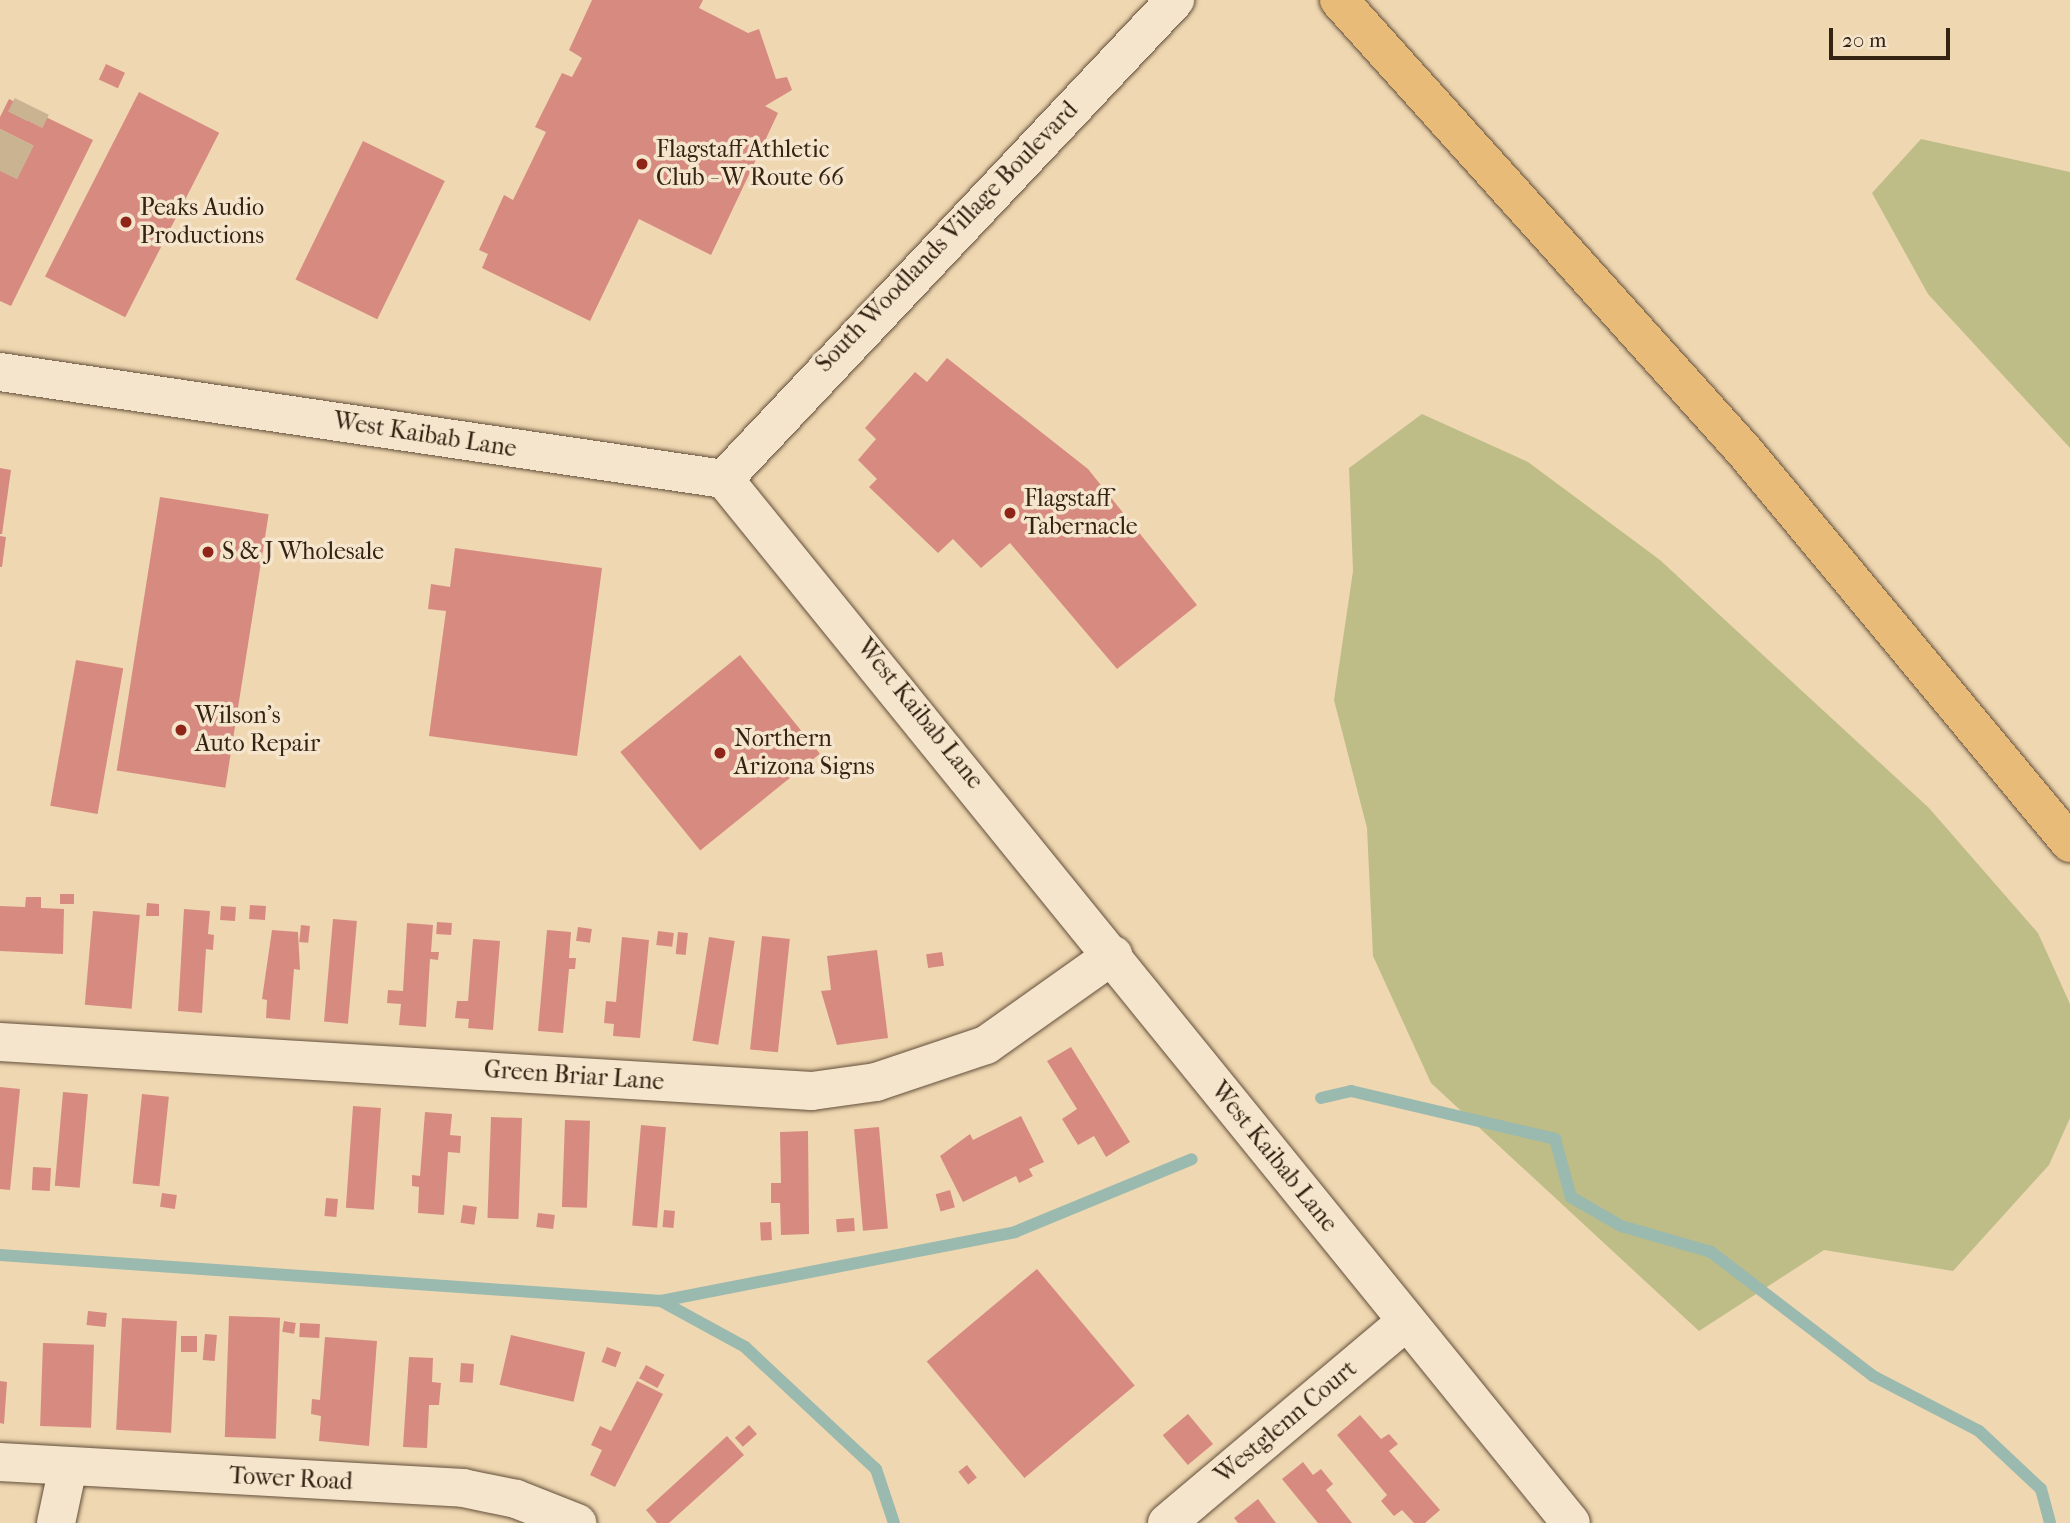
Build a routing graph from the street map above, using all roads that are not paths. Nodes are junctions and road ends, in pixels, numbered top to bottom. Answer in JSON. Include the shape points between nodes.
{"nodes":[{"id":1,"x":1175,"y":0,"type":"edge"},
{"id":2,"x":1339,"y":0,"type":"edge"},
{"id":3,"x":0,"y":372,"type":"edge"},
{"id":4,"x":724,"y":479,"type":"junction"},
{"id":5,"x":2070,"y":842,"type":"edge"},
{"id":6,"x":1113,"y":955,"type":"junction"},
{"id":7,"x":0,"y":1042,"type":"edge"},
{"id":8,"x":1406,"y":1322,"type":"junction"},
{"id":9,"x":0,"y":1462,"type":"edge"},
{"id":10,"x":68,"y":1467,"type":"junction"},
{"id":11,"x":56,"y":1523,"type":"edge"},
{"id":12,"x":577,"y":1523,"type":"edge"},
{"id":13,"x":1167,"y":1523,"type":"edge"},
{"id":14,"x":1571,"y":1523,"type":"edge"}],
"edges":[{"from":1,"to":4,"type":"street","name":"South Woodlands Village Boulevard"},
{"from":2,"to":5,"type":"main road","via":[[1746,453]]},
{"from":3,"to":4,"type":"street","name":"West Kaibab Lane"},
{"from":4,"to":6,"type":"street","name":"West Kaibab Lane"},
{"from":6,"to":7,"type":"street","name":"Green Briar Lane","via":[[986,1045],[876,1082],[812,1091]]},
{"from":6,"to":8,"type":"street","name":"West Kaibab Lane"},
{"from":8,"to":13,"type":"street","name":"Westglenn Court"},
{"from":8,"to":14,"type":"street","name":"West Kaibab Lane"},
{"from":9,"to":10,"type":"street","name":"Tower Road"},
{"from":10,"to":11,"type":"street"},
{"from":10,"to":12,"type":"street","name":"Tower Road","via":[[463,1488],[516,1499]]}]}
